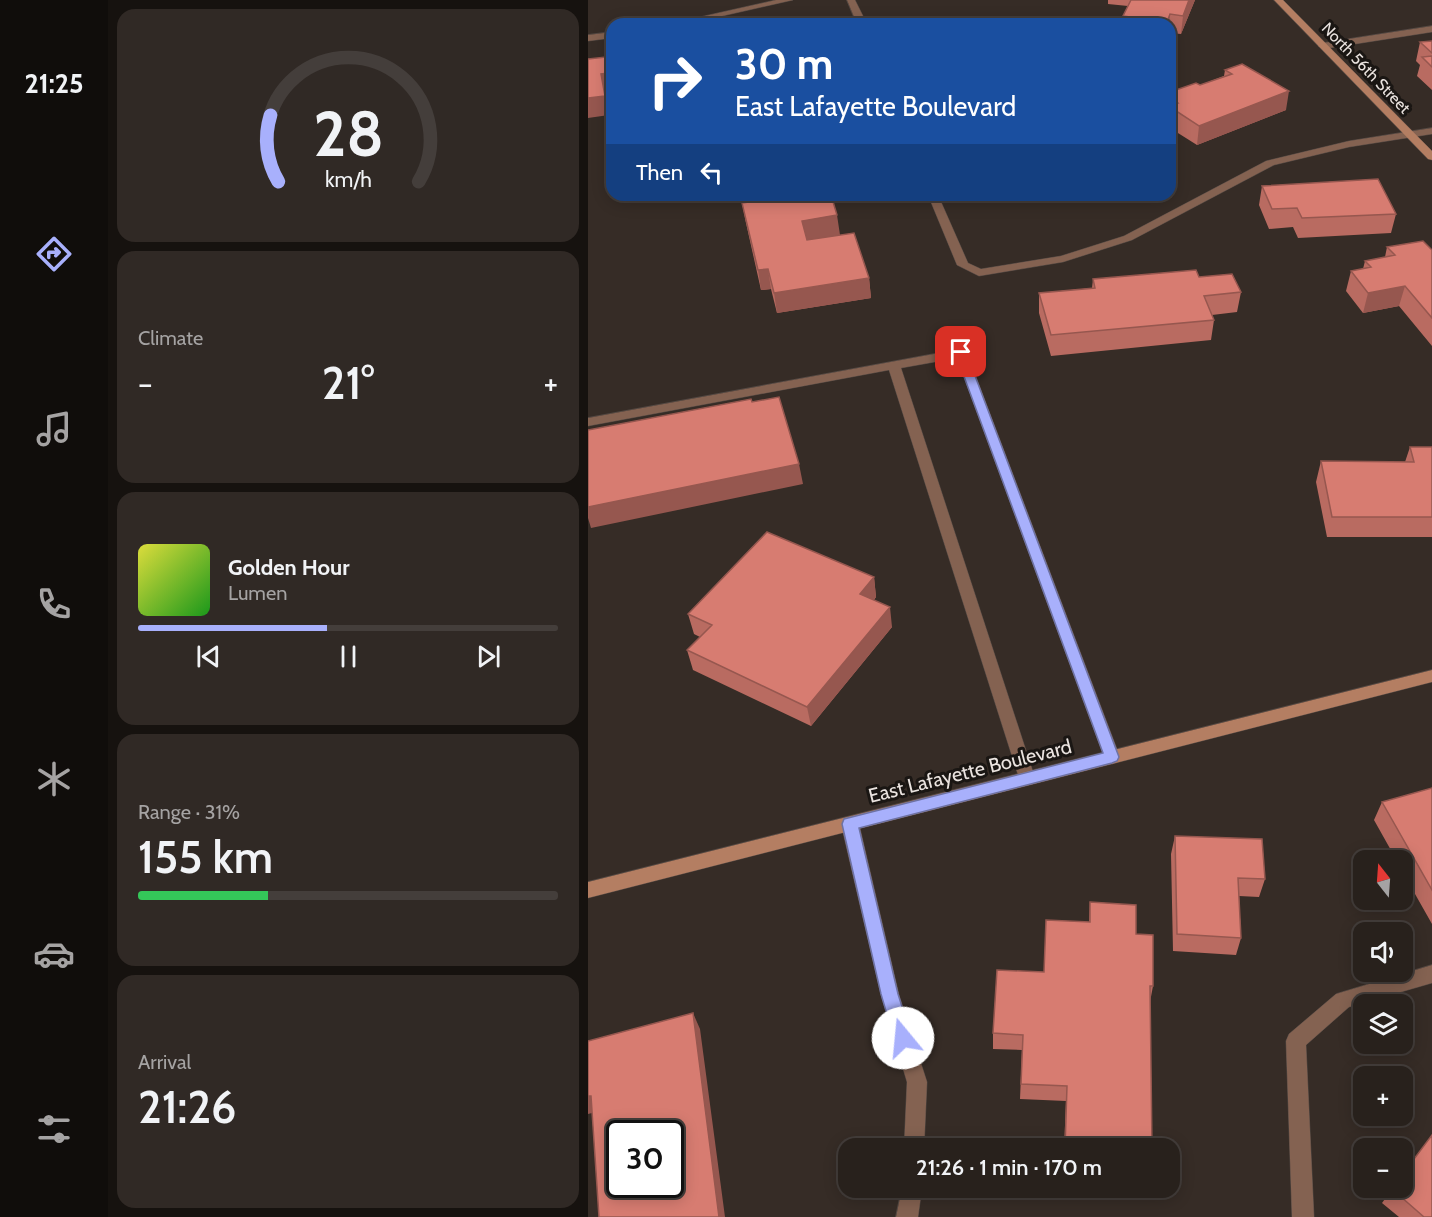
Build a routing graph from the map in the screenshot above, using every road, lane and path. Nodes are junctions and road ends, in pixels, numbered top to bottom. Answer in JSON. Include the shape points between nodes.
{"nodes":[{"id":1,"x":789,"y":0,"type":"edge"},
{"id":2,"x":851,"y":0,"type":"edge"},
{"id":3,"x":1278,"y":0,"type":"edge"},
{"id":4,"x":703,"y":18,"type":"edge"},
{"id":5,"x":859,"y":18,"type":"edge"},
{"id":6,"x":1432,"y":29,"type":"edge"},
{"id":7,"x":606,"y":36,"type":"edge"},
{"id":8,"x":588,"y":38,"type":"edge"},
{"id":9,"x":1323,"y":46,"type":"junction"},
{"id":10,"x":1432,"y":130,"type":"edge"},
{"id":11,"x":1409,"y":133,"type":"junction"},
{"id":12,"x":1432,"y":157,"type":"edge"},
{"id":13,"x":936,"y":201,"type":"edge"},
{"id":14,"x":894,"y":365,"type":"junction"},
{"id":15,"x":588,"y":422,"type":"edge"},
{"id":16,"x":1432,"y":676,"type":"edge"},
{"id":17,"x":1112,"y":757,"type":"junction"},
{"id":18,"x":1027,"y":778,"type":"junction"},
{"id":19,"x":850,"y":824,"type":"junction"},
{"id":20,"x":588,"y":890,"type":"edge"},
{"id":21,"x":1432,"y":974,"type":"edge"},
{"id":22,"x":914,"y":1138,"type":"edge"},
{"id":23,"x":910,"y":1198,"type":"edge"},
{"id":24,"x":907,"y":1217,"type":"edge"},
{"id":25,"x":1303,"y":1217,"type":"edge"}],
"edges":[{"from":1,"to":4,"type":"street"},
{"from":2,"to":5,"type":"street"},
{"from":3,"to":9,"type":"street","name":"North 56th Street"},
{"from":6,"to":9,"type":"street"},
{"from":7,"to":8,"type":"street"},
{"from":9,"to":11,"type":"street","name":"North 56th Street"},
{"from":10,"to":11,"type":"street"},
{"from":11,"to":12,"type":"street","name":"North 56th Street"},
{"from":11,"to":13,"type":"street","via":[[1270,164],[1128,238],[1064,259],[1010,269],[979,273],[963,265]]},
{"from":14,"to":15,"type":"street"},
{"from":14,"to":17,"type":"street","via":[[961,352]]},
{"from":14,"to":18,"type":"street"},
{"from":16,"to":17,"type":"street","name":"East Lafayette Boulevard"},
{"from":17,"to":18,"type":"street","name":"East Lafayette Boulevard"},
{"from":18,"to":19,"type":"street","name":"East Lafayette Boulevard"},
{"from":19,"to":20,"type":"street","name":"East Lafayette Boulevard"},
{"from":19,"to":22,"type":"street","via":[[890,994],[917,1082]]},
{"from":21,"to":25,"type":"street","via":[[1342,1000],[1296,1041]]},
{"from":23,"to":24,"type":"street"}]}
